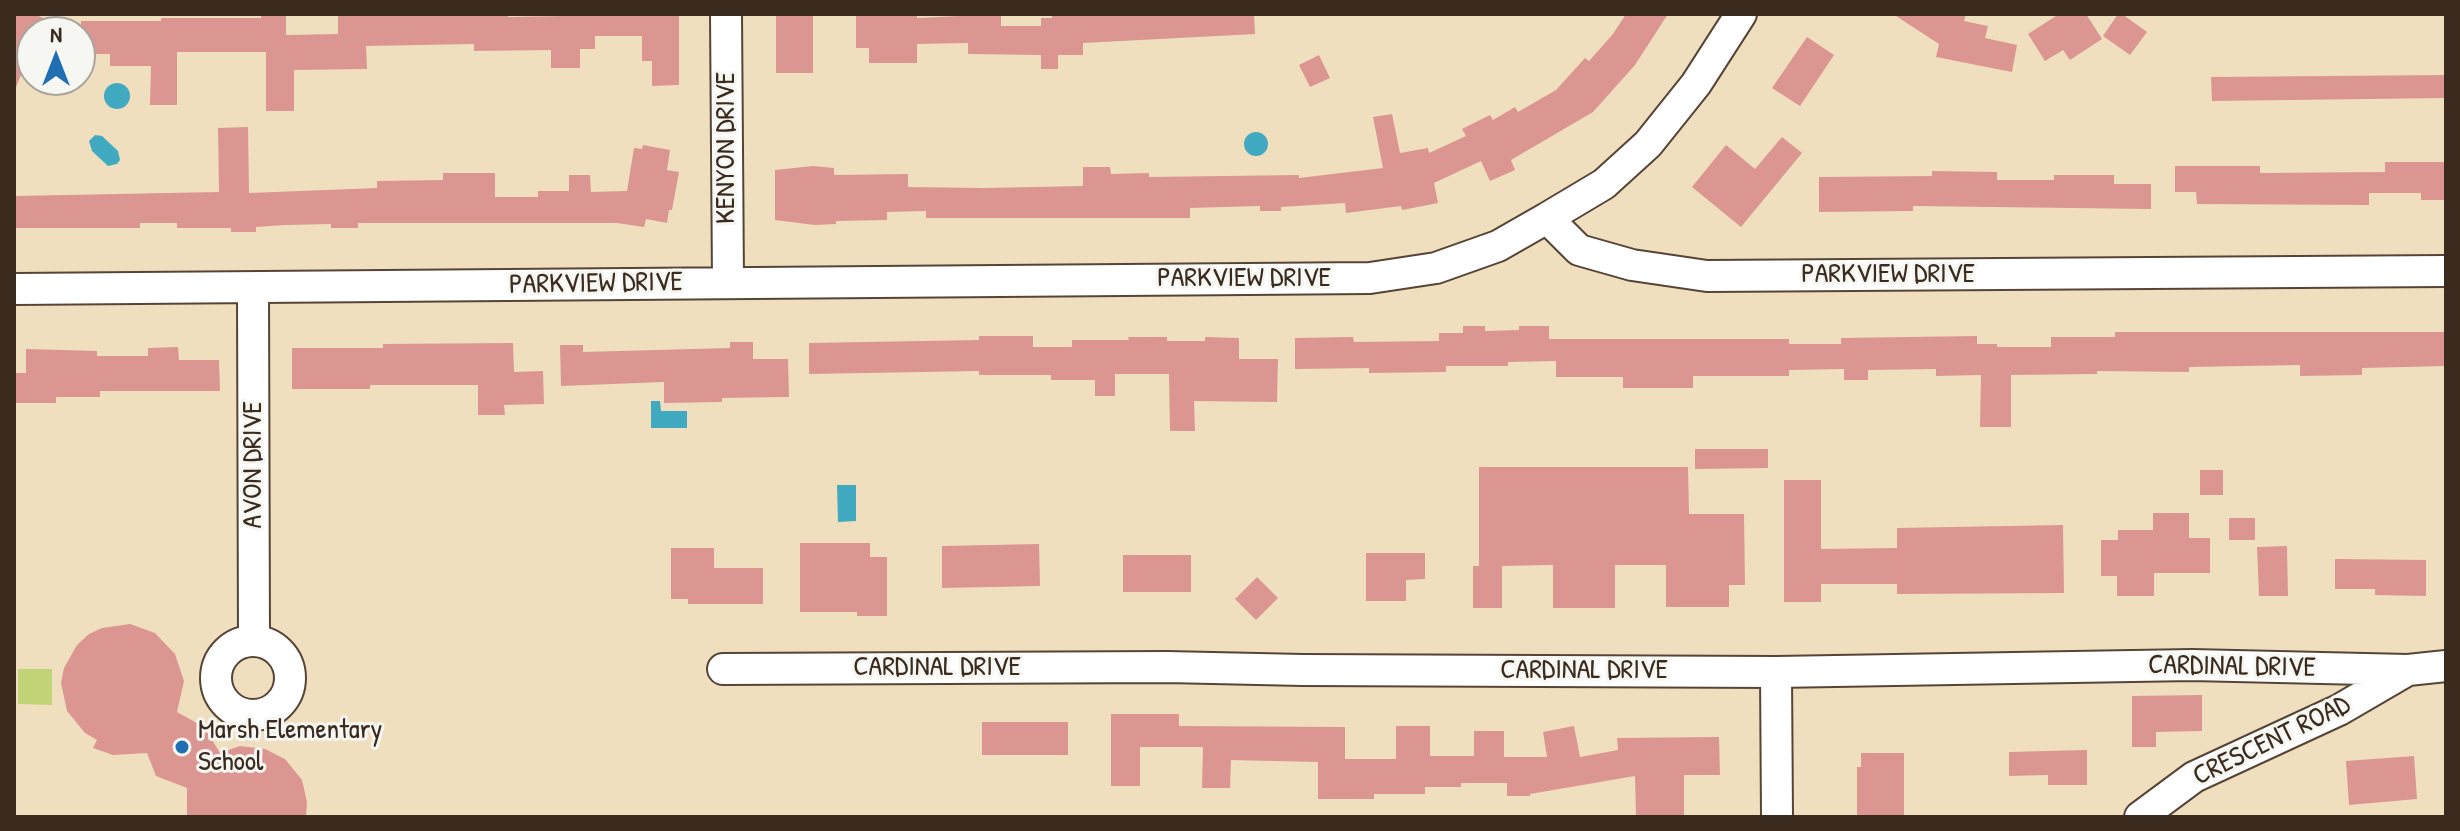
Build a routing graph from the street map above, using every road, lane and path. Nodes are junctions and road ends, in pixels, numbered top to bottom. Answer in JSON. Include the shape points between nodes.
{"nodes":[{"id":1,"x":726,"y":14,"type":"edge"},
{"id":2,"x":1741,"y":14,"type":"edge"},
{"id":3,"x":1547,"y":218,"type":"junction"},
{"id":4,"x":2446,"y":271,"type":"edge"},
{"id":5,"x":728,"y":282,"type":"junction"},
{"id":6,"x":14,"y":289,"type":"edge"},
{"id":7,"x":253,"y":289,"type":"junction"},
{"id":8,"x":254,"y":641,"type":"dead end"},
{"id":9,"x":2446,"y":666,"type":"edge"},
{"id":10,"x":723,"y":669,"type":"dead end"},
{"id":11,"x":2408,"y":670,"type":"junction"},
{"id":12,"x":1776,"y":672,"type":"junction"},
{"id":13,"x":1777,"y":817,"type":"edge"},
{"id":14,"x":2140,"y":817,"type":"edge"}],
"edges":[{"from":1,"to":5,"type":"street","name":"KENYON DRIVE"},
{"from":2,"to":3,"type":"street","via":[[1696,84],[1648,144],[1604,184]]},
{"from":3,"to":4,"type":"street","name":"PARKVIEW DRIVE","via":[[1579,250],[1632,265],[1707,276]]},
{"from":3,"to":5,"type":"street","name":"PARKVIEW DRIVE","via":[[1498,246],[1436,268],[1370,278]]},
{"from":5,"to":7,"type":"street","name":"PARKVIEW DRIVE"},
{"from":6,"to":7,"type":"street","name":"PARKVIEW DRIVE"},
{"from":7,"to":8,"type":"street","name":"AVON DRIVE"},
{"from":9,"to":11,"type":"street","name":"CARDINAL DRIVE"},
{"from":10,"to":12,"type":"street","name":"CARDINAL DRIVE"},
{"from":11,"to":12,"type":"street","name":"CARDINAL DRIVE","via":[[2192,665]]},
{"from":11,"to":14,"type":"street","name":"CRESCENT ROAD","via":[[2339,710],[2194,777]]},
{"from":12,"to":13,"type":"street"}]}
